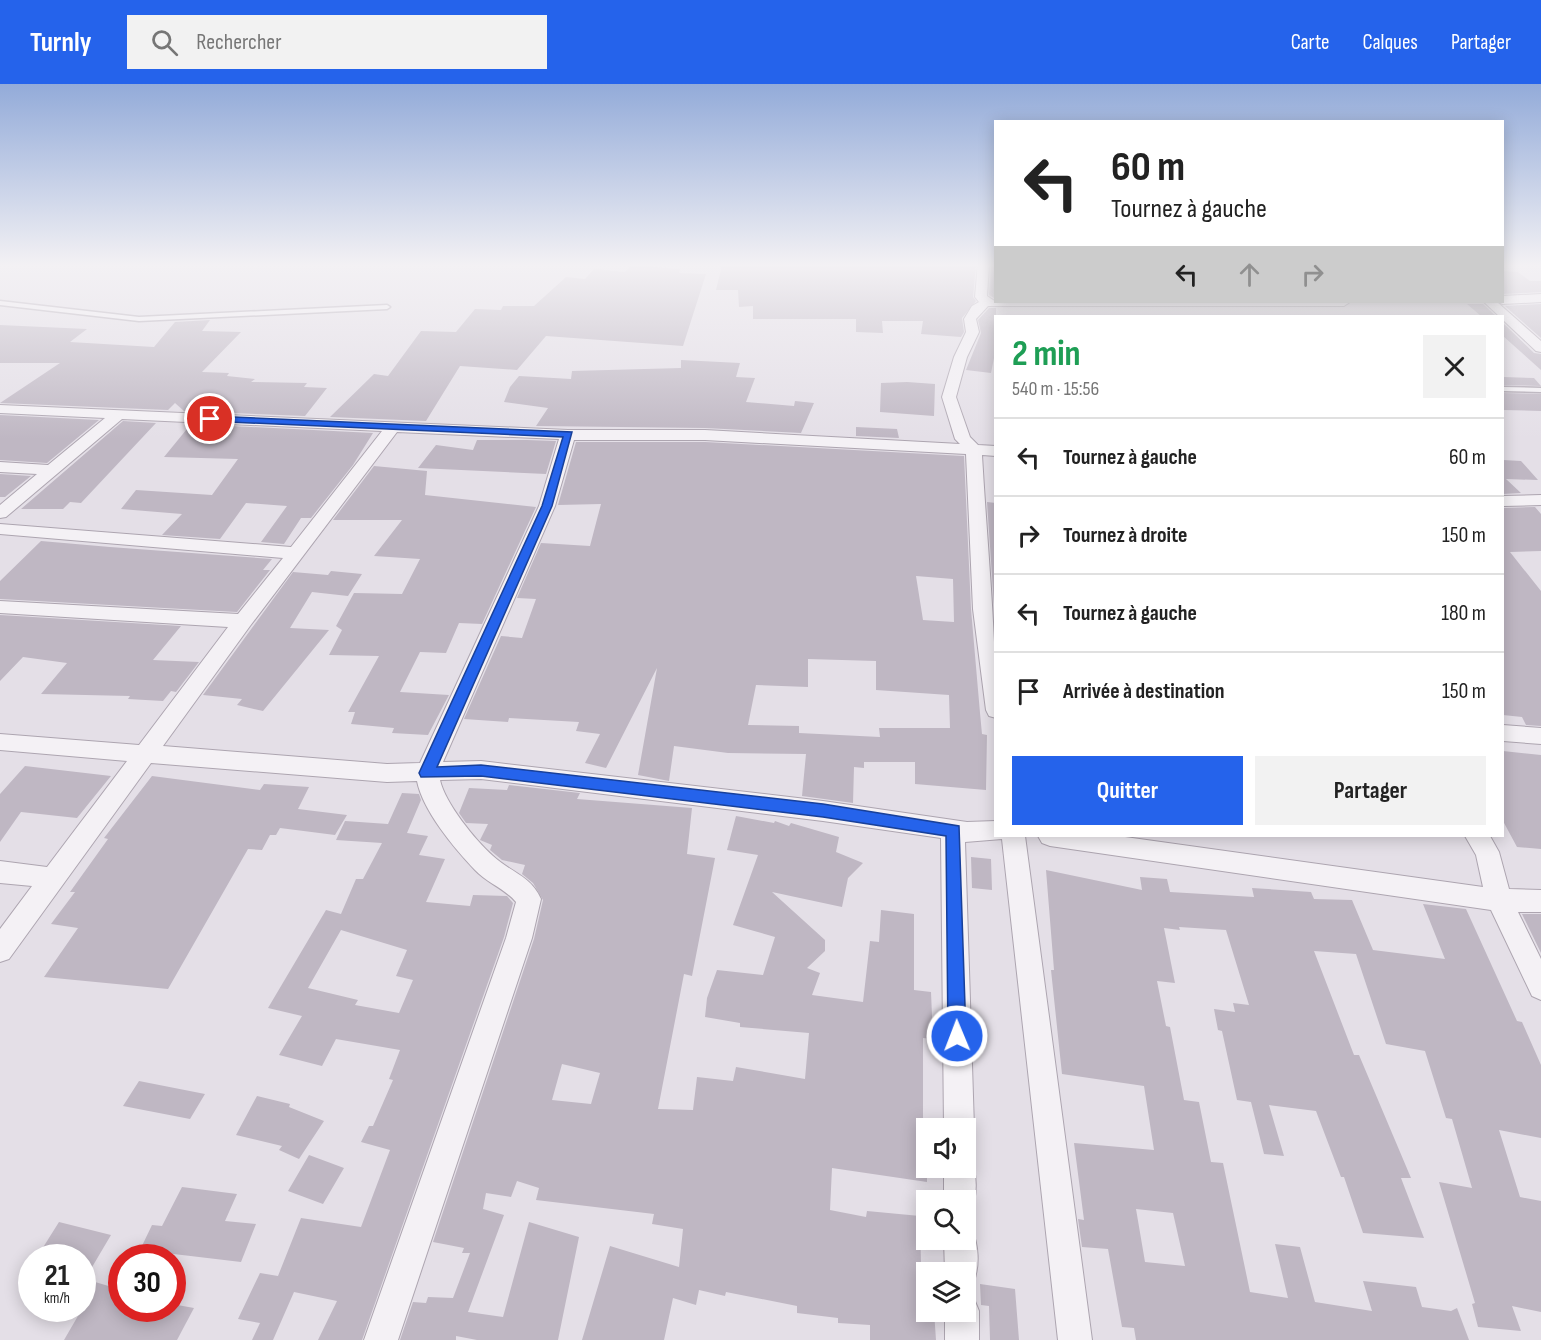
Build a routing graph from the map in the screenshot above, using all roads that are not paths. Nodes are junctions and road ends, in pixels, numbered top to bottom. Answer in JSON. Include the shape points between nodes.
{"nodes":[{"id":1,"x":971,"y":323,"type":"edge"},
{"id":2,"x":1513,"y":323,"type":"edge"},
{"id":3,"x":1541,"y":348,"type":"edge"},
{"id":4,"x":1504,"y":389,"type":"edge"},
{"id":5,"x":1541,"y":390,"type":"edge"},
{"id":6,"x":0,"y":409,"type":"edge"},
{"id":7,"x":118,"y":415,"type":"junction"},
{"id":8,"x":394,"y":426,"type":"junction"},
{"id":9,"x":568,"y":435,"type":"junction"},
{"id":10,"x":974,"y":450,"type":"junction"},
{"id":11,"x":994,"y":451,"type":"edge"},
{"id":12,"x":0,"y":467,"type":"edge"},
{"id":13,"x":51,"y":470,"type":"junction"},
{"id":14,"x":1541,"y":500,"type":"edge"},
{"id":15,"x":1504,"y":501,"type":"edge"},
{"id":16,"x":0,"y":513,"type":"edge"},
{"id":17,"x":0,"y":530,"type":"edge"},
{"id":18,"x":294,"y":553,"type":"junction"},
{"id":19,"x":0,"y":607,"type":"edge"},
{"id":20,"x":989,"y":609,"type":"edge"},
{"id":21,"x":243,"y":621,"type":"junction"},
{"id":22,"x":994,"y":681,"type":"edge"},
{"id":23,"x":1504,"y":733,"type":"edge"},
{"id":24,"x":1541,"y":736,"type":"edge"},
{"id":25,"x":0,"y":742,"type":"edge"},
{"id":26,"x":145,"y":752,"type":"junction"},
{"id":27,"x":427,"y":773,"type":"junction"},
{"id":28,"x":954,"y":830,"type":"junction"},
{"id":29,"x":994,"y":831,"type":"edge"},
{"id":30,"x":1013,"y":837,"type":"edge"},
{"id":31,"x":1057,"y":837,"type":"edge"},
{"id":32,"x":1478,"y":837,"type":"edge"},
{"id":33,"x":0,"y":872,"type":"edge"},
{"id":34,"x":53,"y":878,"type":"junction"},
{"id":35,"x":1499,"y":900,"type":"junction"},
{"id":36,"x":1541,"y":902,"type":"edge"},
{"id":37,"x":0,"y":950,"type":"edge"},
{"id":38,"x":1541,"y":987,"type":"edge"},
{"id":39,"x":958,"y":1118,"type":"edge"},
{"id":40,"x":962,"y":1322,"type":"edge"},
{"id":41,"x":381,"y":1340,"type":"edge"},
{"id":42,"x":962,"y":1340,"type":"edge"},
{"id":43,"x":1075,"y":1340,"type":"edge"}],
"edges":[{"from":1,"to":10,"type":"street","via":[[971,337],[954,374],[955,384],[949,397],[963,439]]},
{"from":2,"to":3,"type":"street"},
{"from":4,"to":5,"type":"lane"},
{"from":6,"to":7,"type":"street"},
{"from":7,"to":8,"type":"street"},
{"from":7,"to":13,"type":"street"},
{"from":8,"to":9,"type":"street"},
{"from":8,"to":18,"type":"street"},
{"from":9,"to":10,"type":"street","via":[[648,433]]},
{"from":9,"to":27,"type":"street","via":[[547,506]]},
{"from":10,"to":11,"type":"street"},
{"from":10,"to":20,"type":"street"},
{"from":12,"to":13,"type":"street"},
{"from":13,"to":16,"type":"street"},
{"from":14,"to":15,"type":"street"},
{"from":17,"to":18,"type":"street"},
{"from":18,"to":21,"type":"street"},
{"from":19,"to":21,"type":"street"},
{"from":20,"to":22,"type":"street"},
{"from":21,"to":26,"type":"street"},
{"from":23,"to":24,"type":"street"},
{"from":25,"to":26,"type":"street"},
{"from":26,"to":27,"type":"street"},
{"from":26,"to":34,"type":"street"},
{"from":27,"to":28,"type":"street","via":[[481,770]]},
{"from":27,"to":41,"type":"street","via":[[432,798],[471,847],[485,864],[518,885],[529,899]]},
{"from":28,"to":29,"type":"street"},
{"from":28,"to":39,"type":"street"},
{"from":30,"to":43,"type":"street"},
{"from":31,"to":35,"type":"street"},
{"from":32,"to":35,"type":"street","via":[[1487,852]]},
{"from":33,"to":34,"type":"street"},
{"from":34,"to":37,"type":"street"},
{"from":35,"to":36,"type":"street"},
{"from":35,"to":38,"type":"street"},
{"from":40,"to":42,"type":"street"}]}
